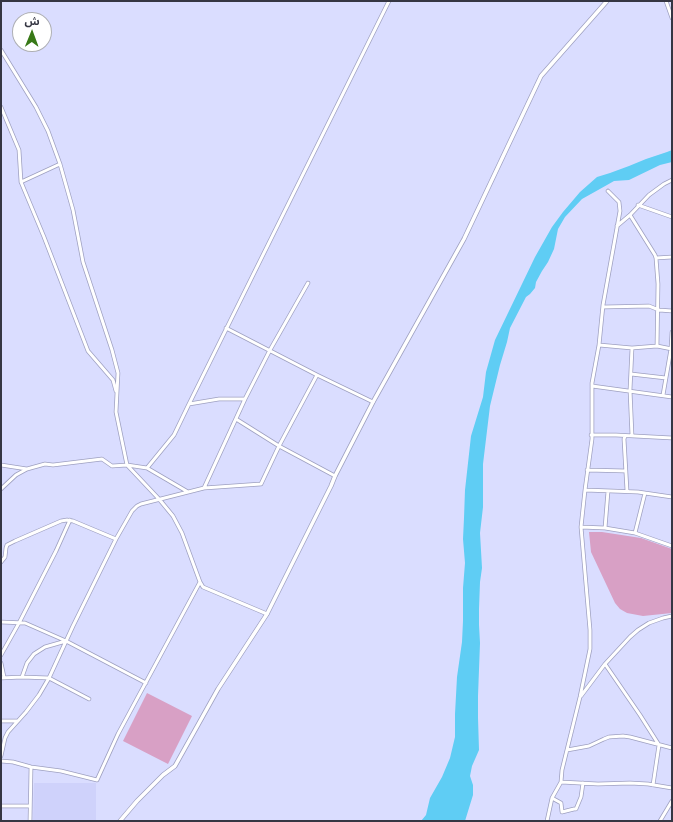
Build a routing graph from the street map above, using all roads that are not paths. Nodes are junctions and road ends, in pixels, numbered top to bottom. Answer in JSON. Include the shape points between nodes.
{"nodes":[{"id":1,"x":389,"y":1,"type":"edge"},
{"id":2,"x":607,"y":1,"type":"edge"},
{"id":3,"x":666,"y":1,"type":"edge"},
{"id":4,"x":672,"y":18,"type":"edge"},
{"id":5,"x":1,"y":50,"type":"edge"},
{"id":6,"x":1,"y":108,"type":"edge"},
{"id":7,"x":60,"y":164,"type":"junction"},
{"id":8,"x":672,"y":180,"type":"edge"},
{"id":9,"x":21,"y":182,"type":"junction"},
{"id":10,"x":608,"y":191,"type":"dead end"},
{"id":11,"x":638,"y":205,"type":"junction"},
{"id":12,"x":630,"y":215,"type":"junction"},
{"id":13,"x":672,"y":217,"type":"edge"},
{"id":14,"x":617,"y":226,"type":"junction"},
{"id":15,"x":672,"y":257,"type":"edge"},
{"id":16,"x":656,"y":258,"type":"junction"},
{"id":17,"x":308,"y":283,"type":"dead end"},
{"id":18,"x":603,"y":307,"type":"junction"},
{"id":19,"x":657,"y":309,"type":"junction"},
{"id":20,"x":672,"y":311,"type":"edge"},
{"id":21,"x":226,"y":328,"type":"junction"},
{"id":22,"x":672,"y":332,"type":"edge"},
{"id":23,"x":599,"y":345,"type":"junction"},
{"id":24,"x":657,"y":346,"type":"junction"},
{"id":25,"x":632,"y":348,"type":"junction"},
{"id":26,"x":671,"y":349,"type":"edge"},
{"id":27,"x":270,"y":350,"type":"junction"},
{"id":28,"x":631,"y":374,"type":"junction"},
{"id":29,"x":317,"y":375,"type":"junction"},
{"id":30,"x":666,"y":378,"type":"junction"},
{"id":31,"x":592,"y":386,"type":"junction"},
{"id":32,"x":630,"y":390,"type":"junction"},
{"id":33,"x":663,"y":395,"type":"junction"},
{"id":34,"x":117,"y":396,"type":"junction"},
{"id":35,"x":672,"y":397,"type":"edge"},
{"id":36,"x":245,"y":399,"type":"junction"},
{"id":37,"x":373,"y":402,"type":"junction"},
{"id":38,"x":188,"y":404,"type":"junction"},
{"id":39,"x":236,"y":419,"type":"junction"},
{"id":40,"x":591,"y":435,"type":"junction"},
{"id":41,"x":624,"y":436,"type":"junction"},
{"id":42,"x":632,"y":436,"type":"junction"},
{"id":43,"x":672,"y":438,"type":"edge"},
{"id":44,"x":279,"y":446,"type":"junction"},
{"id":45,"x":1,"y":465,"type":"edge"},
{"id":46,"x":127,"y":465,"type":"junction"},
{"id":47,"x":147,"y":468,"type":"junction"},
{"id":48,"x":28,"y":470,"type":"junction"},
{"id":49,"x":588,"y":470,"type":"junction"},
{"id":50,"x":626,"y":471,"type":"junction"},
{"id":51,"x":335,"y":476,"type":"junction"},
{"id":52,"x":204,"y":488,"type":"junction"},
{"id":53,"x":1,"y":489,"type":"edge"},
{"id":54,"x":585,"y":490,"type":"junction"},
{"id":55,"x":608,"y":491,"type":"junction"},
{"id":56,"x":627,"y":491,"type":"junction"},
{"id":57,"x":188,"y":492,"type":"junction"},
{"id":58,"x":645,"y":493,"type":"junction"},
{"id":59,"x":672,"y":497,"type":"edge"},
{"id":60,"x":159,"y":499,"type":"junction"},
{"id":61,"x":70,"y":520,"type":"junction"},
{"id":62,"x":581,"y":527,"type":"junction"},
{"id":63,"x":605,"y":528,"type":"junction"},
{"id":64,"x":635,"y":533,"type":"junction"},
{"id":65,"x":116,"y":539,"type":"junction"},
{"id":66,"x":672,"y":546,"type":"edge"},
{"id":67,"x":1,"y":562,"type":"edge"},
{"id":68,"x":200,"y":582,"type":"junction"},
{"id":69,"x":267,"y":614,"type":"junction"},
{"id":70,"x":672,"y":616,"type":"edge"},
{"id":71,"x":1,"y":622,"type":"edge"},
{"id":72,"x":19,"y":623,"type":"junction"},
{"id":73,"x":66,"y":641,"type":"junction"},
{"id":74,"x":1,"y":653,"type":"edge"},
{"id":75,"x":1,"y":663,"type":"edge"},
{"id":76,"x":605,"y":664,"type":"junction"},
{"id":77,"x":22,"y":677,"type":"junction"},
{"id":78,"x":3,"y":678,"type":"edge"},
{"id":79,"x":49,"y":678,"type":"junction"},
{"id":80,"x":146,"y":683,"type":"junction"},
{"id":81,"x":580,"y":697,"type":"junction"},
{"id":82,"x":89,"y":699,"type":"dead end"},
{"id":83,"x":1,"y":721,"type":"edge"},
{"id":84,"x":18,"y":721,"type":"junction"},
{"id":85,"x":659,"y":745,"type":"junction"},
{"id":86,"x":672,"y":748,"type":"edge"},
{"id":87,"x":567,"y":750,"type":"junction"},
{"id":88,"x":1,"y":756,"type":"edge"},
{"id":89,"x":1,"y":761,"type":"edge"},
{"id":90,"x":31,"y":767,"type":"junction"},
{"id":91,"x":562,"y":782,"type":"junction"},
{"id":92,"x":583,"y":783,"type":"junction"},
{"id":93,"x":653,"y":785,"type":"junction"},
{"id":94,"x":672,"y":788,"type":"edge"},
{"id":95,"x":552,"y":798,"type":"junction"},
{"id":96,"x":672,"y":801,"type":"edge"},
{"id":97,"x":1,"y":806,"type":"edge"},
{"id":98,"x":30,"y":806,"type":"junction"},
{"id":99,"x":30,"y":821,"type":"edge"},
{"id":100,"x":120,"y":821,"type":"edge"},
{"id":101,"x":547,"y":821,"type":"edge"},
{"id":102,"x":660,"y":821,"type":"edge"}],
"edges":[{"from":1,"to":21,"type":"street"},
{"from":2,"to":37,"type":"street","via":[[541,76],[464,239]]},
{"from":3,"to":4,"type":"street"},
{"from":5,"to":7,"type":"street","via":[[36,107]]},
{"from":6,"to":9,"type":"street","via":[[19,150]]},
{"from":7,"to":9,"type":"street"},
{"from":7,"to":34,"type":"street","via":[[73,210],[83,262],[118,373]]},
{"from":8,"to":11,"type":"street","via":[[648,195]]},
{"from":9,"to":34,"type":"street","via":[[88,351],[113,380]]},
{"from":10,"to":14,"type":"street","via":[[619,202]]},
{"from":11,"to":12,"type":"street"},
{"from":11,"to":13,"type":"street"},
{"from":12,"to":14,"type":"street"},
{"from":12,"to":16,"type":"street"},
{"from":14,"to":18,"type":"street"},
{"from":15,"to":16,"type":"street"},
{"from":16,"to":19,"type":"street"},
{"from":17,"to":27,"type":"street"},
{"from":18,"to":19,"type":"street","via":[[649,306]]},
{"from":18,"to":23,"type":"street"},
{"from":19,"to":20,"type":"street"},
{"from":19,"to":24,"type":"street"},
{"from":21,"to":27,"type":"street"},
{"from":21,"to":38,"type":"street"},
{"from":22,"to":26,"type":"street"},
{"from":23,"to":25,"type":"street"},
{"from":23,"to":31,"type":"street"},
{"from":24,"to":25,"type":"street"},
{"from":24,"to":26,"type":"street"},
{"from":25,"to":28,"type":"street"},
{"from":26,"to":30,"type":"street"},
{"from":27,"to":29,"type":"street"},
{"from":27,"to":36,"type":"street"},
{"from":28,"to":30,"type":"street"},
{"from":28,"to":32,"type":"street"},
{"from":29,"to":37,"type":"street"},
{"from":29,"to":44,"type":"street"},
{"from":30,"to":33,"type":"street"},
{"from":31,"to":32,"type":"street"},
{"from":31,"to":40,"type":"street"},
{"from":32,"to":33,"type":"street"},
{"from":32,"to":42,"type":"street"},
{"from":33,"to":35,"type":"street"},
{"from":34,"to":46,"type":"street","via":[[116,412]]},
{"from":36,"to":38,"type":"street","via":[[219,399]]},
{"from":36,"to":39,"type":"street"},
{"from":37,"to":51,"type":"street"},
{"from":38,"to":47,"type":"street","via":[[174,435]]},
{"from":39,"to":44,"type":"street"},
{"from":39,"to":52,"type":"street"},
{"from":40,"to":41,"type":"street"},
{"from":40,"to":49,"type":"street"},
{"from":41,"to":42,"type":"street"},
{"from":41,"to":50,"type":"street"},
{"from":42,"to":43,"type":"street"},
{"from":44,"to":51,"type":"street"},
{"from":44,"to":52,"type":"street","via":[[261,484]]},
{"from":45,"to":48,"type":"street"},
{"from":46,"to":47,"type":"street"},
{"from":46,"to":48,"type":"street","via":[[112,466],[102,459],[45,464]]},
{"from":46,"to":60,"type":"street"},
{"from":47,"to":57,"type":"street"},
{"from":48,"to":53,"type":"street","via":[[16,474]]},
{"from":49,"to":50,"type":"street"},
{"from":49,"to":54,"type":"street"},
{"from":50,"to":56,"type":"street"},
{"from":51,"to":69,"type":"street"},
{"from":52,"to":57,"type":"street"},
{"from":54,"to":55,"type":"street"},
{"from":54,"to":62,"type":"street"},
{"from":55,"to":56,"type":"street"},
{"from":55,"to":63,"type":"street"},
{"from":56,"to":58,"type":"street"},
{"from":57,"to":60,"type":"street"},
{"from":58,"to":59,"type":"street"},
{"from":58,"to":64,"type":"street"},
{"from":60,"to":65,"type":"street","via":[[137,506]]},
{"from":60,"to":68,"type":"street","via":[[173,516],[182,533]]},
{"from":61,"to":65,"type":"street"},
{"from":61,"to":67,"type":"street","via":[[61,521],[10,544]]},
{"from":61,"to":72,"type":"street"},
{"from":62,"to":63,"type":"street"},
{"from":62,"to":81,"type":"street","via":[[590,648]]},
{"from":63,"to":64,"type":"street"},
{"from":64,"to":66,"type":"street"},
{"from":65,"to":73,"type":"street"},
{"from":68,"to":69,"type":"street","via":[[203,587]]},
{"from":68,"to":80,"type":"street"},
{"from":69,"to":100,"type":"street","via":[[218,688],[175,766],[163,775]]},
{"from":70,"to":76,"type":"street","via":[[649,623],[638,630]]},
{"from":71,"to":72,"type":"street"},
{"from":72,"to":73,"type":"street","via":[[25,623]]},
{"from":72,"to":74,"type":"street"},
{"from":73,"to":77,"type":"street","via":[[45,647],[34,654],[27,663]]},
{"from":73,"to":79,"type":"street"},
{"from":73,"to":80,"type":"street"},
{"from":75,"to":78,"type":"street"},
{"from":76,"to":81,"type":"street"},
{"from":76,"to":85,"type":"street"},
{"from":77,"to":78,"type":"street"},
{"from":77,"to":79,"type":"street"},
{"from":79,"to":82,"type":"street"},
{"from":79,"to":84,"type":"street"},
{"from":80,"to":90,"type":"street","via":[[97,780]]},
{"from":81,"to":87,"type":"street"},
{"from":83,"to":84,"type":"street"},
{"from":84,"to":88,"type":"street","via":[[5,738]]},
{"from":85,"to":86,"type":"street"},
{"from":85,"to":87,"type":"street","via":[[623,736],[609,737],[590,746]]},
{"from":85,"to":93,"type":"street"},
{"from":87,"to":91,"type":"street"},
{"from":89,"to":90,"type":"street"},
{"from":90,"to":98,"type":"street"},
{"from":91,"to":92,"type":"street"},
{"from":91,"to":95,"type":"street"},
{"from":92,"to":93,"type":"street"},
{"from":92,"to":95,"type":"street","via":[[581,797],[574,810],[562,812],[561,803]]},
{"from":93,"to":94,"type":"street"},
{"from":95,"to":101,"type":"street"},
{"from":96,"to":102,"type":"street"},
{"from":97,"to":98,"type":"street"},
{"from":98,"to":99,"type":"street"}]}
